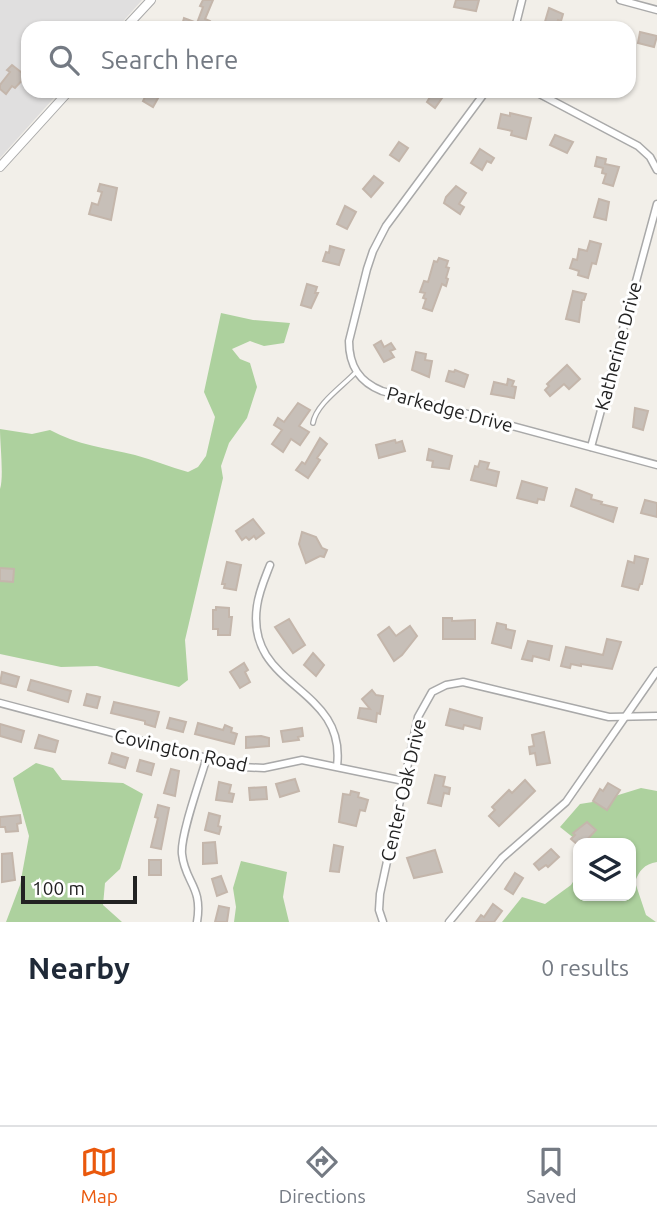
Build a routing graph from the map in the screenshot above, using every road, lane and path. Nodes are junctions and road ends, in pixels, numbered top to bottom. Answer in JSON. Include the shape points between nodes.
{"nodes":[{"id":1,"x":151,"y":0,"type":"edge"},
{"id":2,"x":522,"y":0,"type":"edge"},
{"id":3,"x":621,"y":0,"type":"edge"},
{"id":4,"x":657,"y":10,"type":"edge"},
{"id":5,"x":132,"y":21,"type":"edge"},
{"id":6,"x":518,"y":21,"type":"edge"},
{"id":7,"x":63,"y":98,"type":"edge"},
{"id":8,"x":481,"y":98,"type":"edge"},
{"id":9,"x":547,"y":98,"type":"edge"},
{"id":10,"x":0,"y":167,"type":"edge"},
{"id":11,"x":657,"y":170,"type":"edge"},
{"id":12,"x":657,"y":204,"type":"edge"},
{"id":13,"x":356,"y":372,"type":"junction"},
{"id":14,"x":313,"y":423,"type":"dead end"},
{"id":15,"x":591,"y":447,"type":"junction"},
{"id":16,"x":657,"y":465,"type":"edge"},
{"id":17,"x":270,"y":565,"type":"dead end"},
{"id":18,"x":657,"y":671,"type":"edge"},
{"id":19,"x":0,"y":703,"type":"edge"},
{"id":20,"x":657,"y":716,"type":"edge"},
{"id":21,"x":625,"y":718,"type":"junction"},
{"id":22,"x":206,"y":760,"type":"junction"},
{"id":23,"x":337,"y":765,"type":"junction"},
{"id":24,"x":404,"y":781,"type":"junction"},
{"id":25,"x":197,"y":922,"type":"edge"},
{"id":26,"x":383,"y":922,"type":"edge"},
{"id":27,"x":449,"y":922,"type":"edge"}],
"edges":[{"from":1,"to":5,"type":"street"},
{"from":2,"to":6,"type":"street"},
{"from":3,"to":4,"type":"street"},
{"from":7,"to":10,"type":"street"},
{"from":8,"to":13,"type":"street","via":[[386,226],[373,251],[349,341]]},
{"from":9,"to":11,"type":"street","via":[[638,146]]},
{"from":12,"to":15,"type":"street","name":"Katherine Drive"},
{"from":13,"to":14,"type":"lane","via":[[314,415]]},
{"from":13,"to":15,"type":"street","name":"Parkedge Drive","via":[[365,383],[382,391]]},
{"from":15,"to":16,"type":"street","name":"Parkedge Drive"},
{"from":17,"to":23,"type":"street","via":[[257,605],[261,645],[274,667],[331,721],[338,745]]},
{"from":18,"to":21,"type":"street"},
{"from":19,"to":22,"type":"street","name":"Covington Road"},
{"from":20,"to":21,"type":"street","name":"Center Oak Drive"},
{"from":21,"to":24,"type":"street","name":"Center Oak Drive","via":[[463,682],[446,685],[432,692],[422,707]]},
{"from":21,"to":27,"type":"street","via":[[563,806],[502,858]]},
{"from":22,"to":23,"type":"street","name":"Covington Road","via":[[249,768],[302,760]]},
{"from":22,"to":25,"type":"street","via":[[182,847],[198,895]]},
{"from":23,"to":24,"type":"street","name":"Covington Road"},
{"from":24,"to":26,"type":"street","name":"Center Oak Drive","via":[[380,894]]}]}
